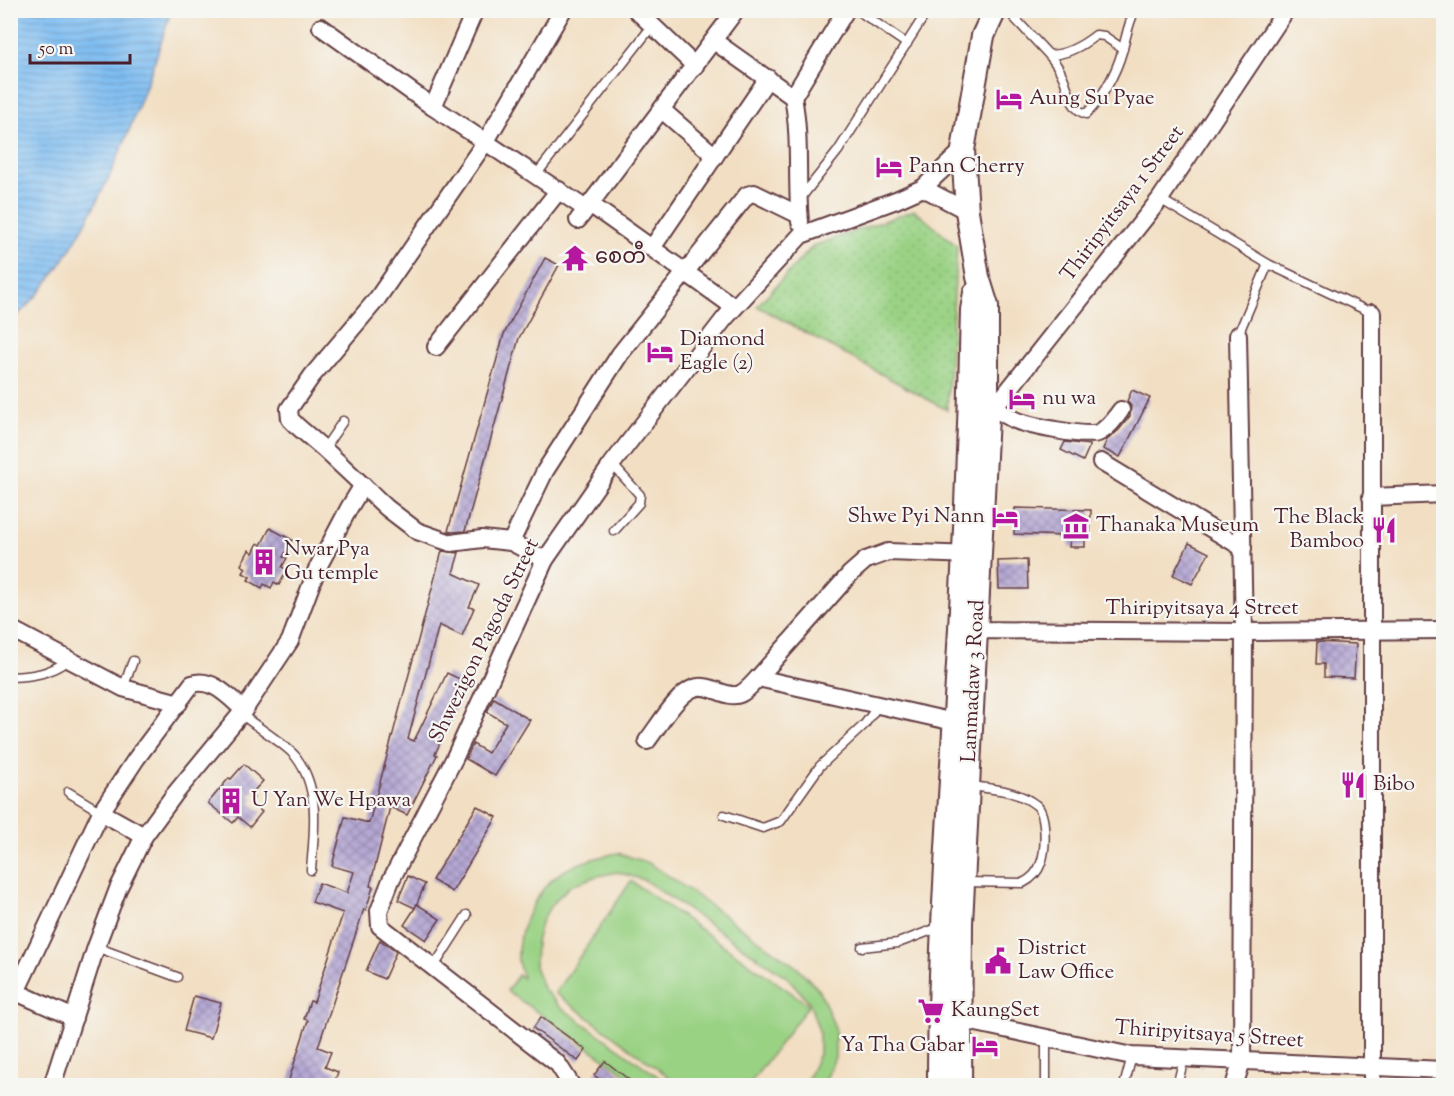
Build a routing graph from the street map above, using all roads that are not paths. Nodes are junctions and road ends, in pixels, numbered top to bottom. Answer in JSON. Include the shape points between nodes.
{"nodes":[{"id":1,"x":475,"y":10,"type":"edge"},
{"id":2,"x":563,"y":10,"type":"edge"},
{"id":3,"x":636,"y":10,"type":"edge"},
{"id":4,"x":736,"y":10,"type":"edge"},
{"id":5,"x":846,"y":10,"type":"edge"},
{"id":6,"x":856,"y":10,"type":"edge"},
{"id":7,"x":928,"y":10,"type":"edge"},
{"id":8,"x":995,"y":10,"type":"edge"},
{"id":9,"x":1007,"y":10,"type":"edge"},
{"id":10,"x":1135,"y":10,"type":"edge"},
{"id":11,"x":1286,"y":10,"type":"edge"},
{"id":12,"x":652,"y":26,"type":"junction"},
{"id":13,"x":321,"y":27,"type":"dead end"},
{"id":14,"x":714,"y":41,"type":"junction"},
{"id":15,"x":907,"y":44,"type":"junction"},
{"id":16,"x":1123,"y":48,"type":"junction"},
{"id":17,"x":1049,"y":55,"type":"junction"},
{"id":18,"x":695,"y":66,"type":"junction"},
{"id":19,"x":768,"y":78,"type":"junction"},
{"id":20,"x":794,"y":97,"type":"junction"},
{"id":21,"x":433,"y":107,"type":"junction"},
{"id":22,"x":662,"y":110,"type":"junction"},
{"id":23,"x":486,"y":141,"type":"junction"},
{"id":24,"x":963,"y":150,"type":"junction"},
{"id":25,"x":715,"y":156,"type":"junction"},
{"id":26,"x":536,"y":175,"type":"junction"},
{"id":27,"x":924,"y":188,"type":"junction"},
{"id":28,"x":559,"y":190,"type":"junction"},
{"id":29,"x":1160,"y":199,"type":"junction"},
{"id":30,"x":798,"y":208,"type":"junction"},
{"id":31,"x":585,"y":211,"type":"junction"},
{"id":32,"x":967,"y":211,"type":"junction"},
{"id":33,"x":801,"y":235,"type":"junction"},
{"id":34,"x":652,"y":248,"type":"junction"},
{"id":35,"x":1268,"y":264,"type":"junction"},
{"id":36,"x":685,"y":271,"type":"junction"},
{"id":37,"x":978,"y":277,"type":"junction"},
{"id":38,"x":734,"y":307,"type":"junction"},
{"id":39,"x":1372,"y":312,"type":"joint"},
{"id":40,"x":1239,"y":335,"type":"joint"},
{"id":41,"x":436,"y":347,"type":"dead end"},
{"id":42,"x":1121,"y":410,"type":"dead end"},
{"id":43,"x":991,"y":413,"type":"junction"},
{"id":44,"x":343,"y":421,"type":"dead end"},
{"id":45,"x":324,"y":448,"type":"junction"},
{"id":46,"x":1101,"y":462,"type":"dead end"},
{"id":47,"x":612,"y":464,"type":"junction"},
{"id":48,"x":363,"y":485,"type":"junction"},
{"id":49,"x":1443,"y":494,"type":"edge"},
{"id":50,"x":1371,"y":497,"type":"junction"},
{"id":51,"x":614,"y":531,"type":"dead end"},
{"id":52,"x":511,"y":542,"type":"junction"},
{"id":53,"x":1242,"y":548,"type":"junction"},
{"id":54,"x":973,"y":555,"type":"junction"},
{"id":55,"x":545,"y":560,"type":"junction"},
{"id":56,"x":11,"y":629,"type":"edge"},
{"id":57,"x":969,"y":630,"type":"junction"},
{"id":58,"x":1443,"y":630,"type":"edge"},
{"id":59,"x":1244,"y":632,"type":"junction"},
{"id":60,"x":1371,"y":632,"type":"junction"},
{"id":61,"x":69,"y":660,"type":"junction"},
{"id":62,"x":133,"y":661,"type":"dead end"},
{"id":63,"x":10,"y":677,"type":"edge"},
{"id":64,"x":758,"y":678,"type":"junction"},
{"id":65,"x":123,"y":688,"type":"junction"},
{"id":66,"x":179,"y":703,"type":"junction"},
{"id":67,"x":878,"y":706,"type":"junction"},
{"id":68,"x":243,"y":712,"type":"junction"},
{"id":69,"x":954,"y":722,"type":"junction"},
{"id":70,"x":647,"y":741,"type":"dead end"},
{"id":71,"x":969,"y":786,"type":"junction"},
{"id":72,"x":68,"y":792,"type":"dead end"},
{"id":73,"x":101,"y":812,"type":"junction"},
{"id":74,"x":724,"y":815,"type":"dead end"},
{"id":75,"x":144,"y":836,"type":"junction"},
{"id":76,"x":311,"y":870,"type":"dead end"},
{"id":77,"x":964,"y":882,"type":"junction"},
{"id":78,"x":467,"y":915,"type":"dead end"},
{"id":79,"x":952,"y":925,"type":"junction"},
{"id":80,"x":862,"y":946,"type":"dead end"},
{"id":81,"x":96,"y":948,"type":"junction"},
{"id":82,"x":433,"y":968,"type":"junction"},
{"id":83,"x":177,"y":977,"type":"dead end"},
{"id":84,"x":13,"y":992,"type":"edge"},
{"id":85,"x":74,"y":1018,"type":"junction"},
{"id":86,"x":939,"y":1019,"type":"junction"},
{"id":87,"x":962,"y":1020,"type":"junction"},
{"id":88,"x":1046,"y":1038,"type":"junction"},
{"id":89,"x":1132,"y":1056,"type":"junction"},
{"id":90,"x":1184,"y":1058,"type":"junction"},
{"id":91,"x":1242,"y":1061,"type":"junction"},
{"id":92,"x":1371,"y":1066,"type":"junction"},
{"id":93,"x":1443,"y":1070,"type":"edge"},
{"id":94,"x":52,"y":1086,"type":"edge"},
{"id":95,"x":572,"y":1086,"type":"edge"},
{"id":96,"x":939,"y":1086,"type":"edge"},
{"id":97,"x":960,"y":1086,"type":"edge"},
{"id":98,"x":1046,"y":1086,"type":"edge"},
{"id":99,"x":1124,"y":1086,"type":"edge"},
{"id":100,"x":1177,"y":1086,"type":"edge"},
{"id":101,"x":1234,"y":1086,"type":"edge"},
{"id":102,"x":1372,"y":1086,"type":"edge"}],
"edges":[{"from":1,"to":21,"type":"street"},
{"from":2,"to":23,"type":"street"},
{"from":3,"to":12,"type":"street"},
{"from":4,"to":14,"type":"street"},
{"from":5,"to":20,"type":"street"},
{"from":6,"to":15,"type":"lane"},
{"from":7,"to":15,"type":"lane"},
{"from":8,"to":24,"type":"main road","name":"Lanmadaw 3 Road","via":[[983,36]]},
{"from":9,"to":17,"type":"lane"},
{"from":10,"to":16,"type":"lane"},
{"from":11,"to":29,"type":"street","name":"Thiripyitsaya 1 Street"},
{"from":12,"to":18,"type":"street"},
{"from":12,"to":26,"type":"lane"},
{"from":13,"to":21,"type":"street"},
{"from":14,"to":18,"type":"street"},
{"from":14,"to":19,"type":"street"},
{"from":15,"to":30,"type":"lane"},
{"from":16,"to":17,"type":"lane","via":[[1096,35],[1061,55]]},
{"from":16,"to":17,"type":"lane","via":[[1118,65],[1086,114],[1074,106],[1062,74]]},
{"from":18,"to":22,"type":"street"},
{"from":19,"to":20,"type":"street"},
{"from":19,"to":25,"type":"street"},
{"from":20,"to":30,"type":"street","via":[[798,120]]},
{"from":21,"to":23,"type":"street"},
{"from":22,"to":25,"type":"street"},
{"from":22,"to":31,"type":"street"},
{"from":23,"to":26,"type":"street"},
{"from":23,"to":45,"type":"street","via":[[377,299],[289,409],[290,419]]},
{"from":24,"to":27,"type":"street","name":"Shwezigon Pagoda Street"},
{"from":24,"to":32,"type":"main road","name":"Lanmadaw 3 Road"},
{"from":25,"to":34,"type":"street"},
{"from":26,"to":28,"type":"street"},
{"from":27,"to":32,"type":"street"},
{"from":27,"to":33,"type":"street","name":"Shwezigon Pagoda Street"},
{"from":28,"to":31,"type":"street"},
{"from":28,"to":41,"type":"street"},
{"from":29,"to":35,"type":"lane"},
{"from":29,"to":43,"type":"street","name":"Thiripyitsaya 1 Street"},
{"from":30,"to":33,"type":"street"},
{"from":30,"to":36,"type":"street","via":[[754,193],[747,195]]},
{"from":31,"to":34,"type":"street"},
{"from":32,"to":37,"type":"main road","name":"Lanmadaw 3 Road"},
{"from":33,"to":38,"type":"street","name":"Shwezigon Pagoda Street"},
{"from":34,"to":36,"type":"street"},
{"from":35,"to":39,"type":"lane"},
{"from":35,"to":40,"type":"lane"},
{"from":36,"to":38,"type":"street"},
{"from":36,"to":52,"type":"street","via":[[620,354],[551,461]]},
{"from":37,"to":43,"type":"main road","name":"Lanmadaw 3 Road","via":[[987,306]]},
{"from":37,"to":54,"type":"main road","name":"Lanmadaw 3 Road","via":[[972,310]]},
{"from":38,"to":47,"type":"street","name":"Shwezigon Pagoda Street"},
{"from":39,"to":50,"type":"street"},
{"from":40,"to":53,"type":"street"},
{"from":42,"to":43,"type":"street","via":[[1108,427],[1095,434],[1028,424]]},
{"from":43,"to":54,"type":"main road","name":"Lanmadaw 3 Road"},
{"from":44,"to":45,"type":"lane"},
{"from":45,"to":48,"type":"street"},
{"from":46,"to":53,"type":"street"},
{"from":47,"to":51,"type":"lane","via":[[640,495],[639,503]]},
{"from":47,"to":55,"type":"street","name":"Shwezigon Pagoda Street"},
{"from":48,"to":52,"type":"street","via":[[417,531],[451,543],[482,539]]},
{"from":48,"to":68,"type":"street","via":[[317,569],[290,641]]},
{"from":49,"to":50,"type":"street"},
{"from":50,"to":60,"type":"street"},
{"from":52,"to":55,"type":"street"},
{"from":53,"to":59,"type":"street"},
{"from":54,"to":57,"type":"main road","name":"Lanmadaw 3 Road"},
{"from":54,"to":64,"type":"street","via":[[888,552],[866,560]]},
{"from":55,"to":82,"type":"street","name":"Shwezigon Pagoda Street","via":[[379,911],[380,926]]},
{"from":56,"to":61,"type":"street"},
{"from":57,"to":59,"type":"street","name":"Thiripyitsaya 4 Street"},
{"from":57,"to":69,"type":"main road","name":"Lanmadaw 3 Road"},
{"from":57,"to":71,"type":"main road","name":"Lanmadaw 3 Road"},
{"from":58,"to":60,"type":"street","name":"Thiripyitsaya 4 Street"},
{"from":59,"to":60,"type":"street","name":"Thiripyitsaya 4 Street"},
{"from":59,"to":91,"type":"street"},
{"from":60,"to":92,"type":"street"},
{"from":61,"to":63,"type":"lane","via":[[37,676]]},
{"from":61,"to":65,"type":"street"},
{"from":62,"to":65,"type":"lane"},
{"from":64,"to":67,"type":"street"},
{"from":64,"to":70,"type":"street","via":[[733,696],[709,687],[687,692]]},
{"from":65,"to":66,"type":"street"},
{"from":66,"to":68,"type":"street","via":[[192,684],[209,682]]},
{"from":66,"to":73,"type":"street"},
{"from":67,"to":69,"type":"street"},
{"from":67,"to":74,"type":"lane","via":[[864,725],[820,766],[781,821],[763,828]]},
{"from":68,"to":75,"type":"street"},
{"from":68,"to":76,"type":"lane","via":[[295,756],[310,782],[315,815]]},
{"from":69,"to":79,"type":"main road","name":"Lanmadaw 3 Road"},
{"from":71,"to":77,"type":"main road","name":"Lanmadaw 3 Road"},
{"from":71,"to":77,"type":"lane","via":[[1011,792],[1038,805],[1045,834],[1041,863],[1031,879],[1023,883]]},
{"from":72,"to":73,"type":"lane"},
{"from":73,"to":75,"type":"street"},
{"from":73,"to":84,"type":"street"},
{"from":75,"to":81,"type":"street","via":[[118,889]]},
{"from":77,"to":79,"type":"main road","name":"Lanmadaw 3 Road"},
{"from":78,"to":82,"type":"lane"},
{"from":79,"to":80,"type":"lane","via":[[898,943]]},
{"from":79,"to":86,"type":"main road","name":"Lanmadaw 3 Road"},
{"from":79,"to":87,"type":"main road","name":"Lanmadaw 3 Road"},
{"from":81,"to":83,"type":"lane"},
{"from":81,"to":85,"type":"street"},
{"from":82,"to":95,"type":"street","name":"Shwezigon Pagoda Street","via":[[558,1064]]},
{"from":84,"to":85,"type":"street"},
{"from":85,"to":94,"type":"street"},
{"from":86,"to":87,"type":"street","name":"Thiripyitsaya 5 Street"},
{"from":86,"to":96,"type":"main road","name":"Lanmadaw 3 Road"},
{"from":87,"to":88,"type":"street","name":"Thiripyitsaya 5 Street"},
{"from":87,"to":97,"type":"main road","name":"Lanmadaw 3 Road"},
{"from":88,"to":89,"type":"street","name":"Thiripyitsaya 5 Street"},
{"from":88,"to":98,"type":"lane"},
{"from":89,"to":90,"type":"street","name":"Thiripyitsaya 5 Street"},
{"from":89,"to":99,"type":"lane"},
{"from":90,"to":91,"type":"street","name":"Thiripyitsaya 5 Street"},
{"from":90,"to":100,"type":"lane"},
{"from":91,"to":92,"type":"street","name":"Thiripyitsaya 5 Street"},
{"from":91,"to":101,"type":"street"},
{"from":92,"to":93,"type":"street","name":"Thiripyitsaya 5 Street"},
{"from":92,"to":102,"type":"street"}]}
